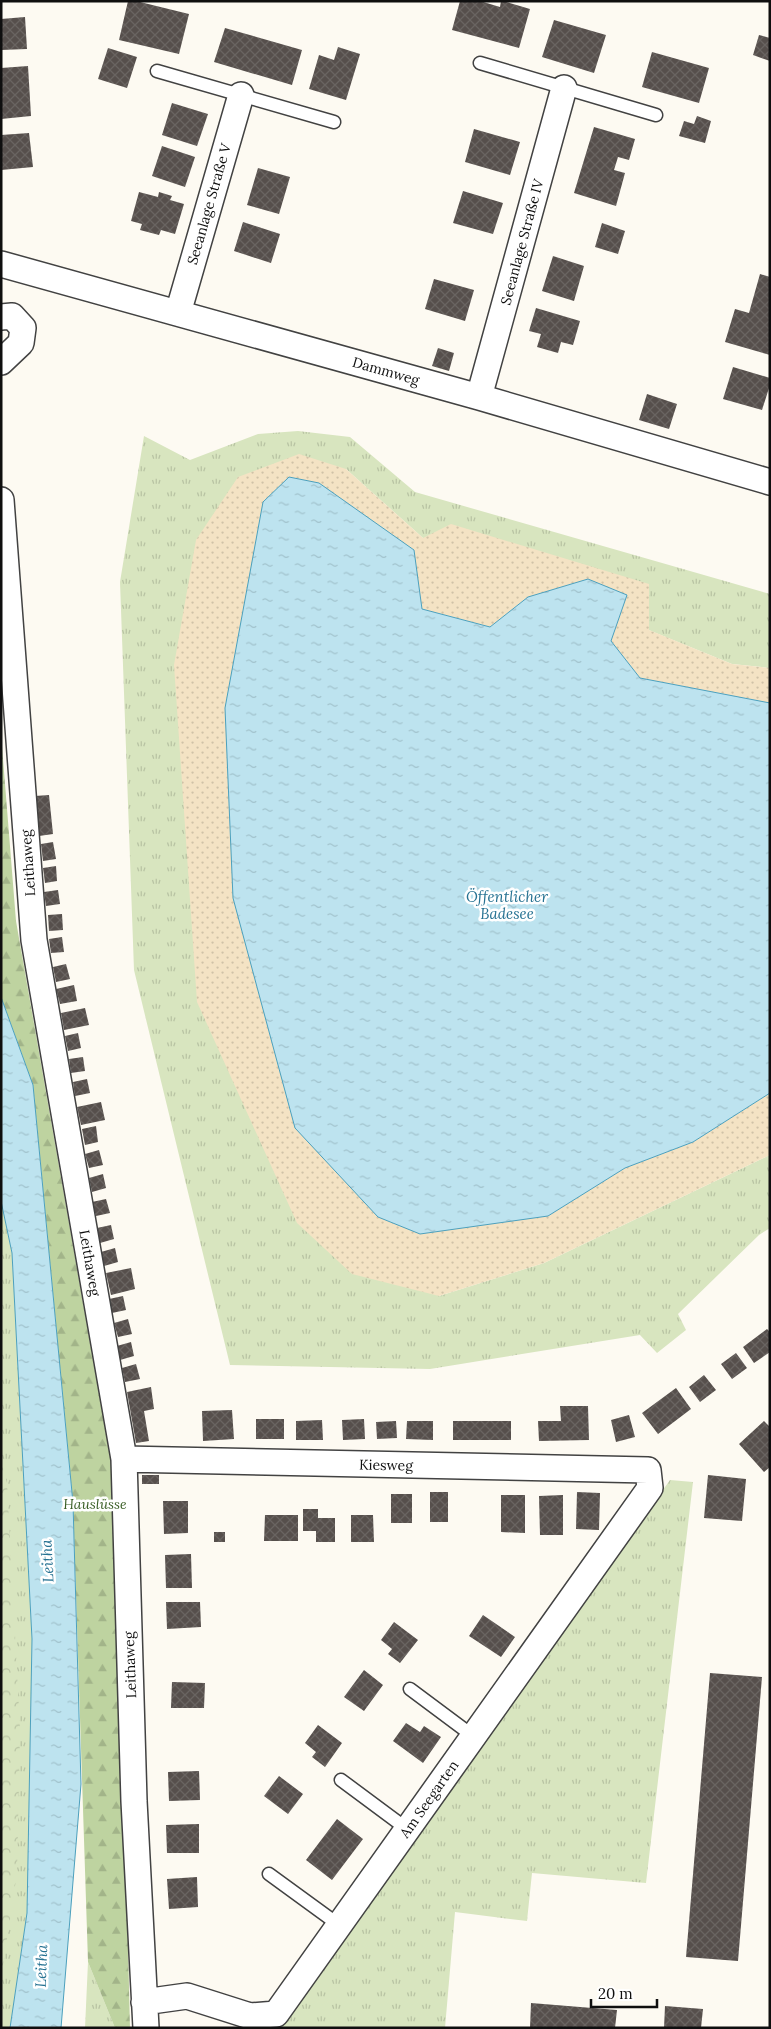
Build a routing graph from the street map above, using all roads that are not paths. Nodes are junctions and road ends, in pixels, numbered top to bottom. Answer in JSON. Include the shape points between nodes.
{"nodes":[{"id":1,"x":480,"y":63,"type":"dead end"},
{"id":2,"x":157,"y":71,"type":"dead end"},
{"id":3,"x":564,"y":88,"type":"junction"},
{"id":4,"x":240,"y":95,"type":"junction"},
{"id":5,"x":656,"y":115,"type":"dead end"},
{"id":6,"x":334,"y":122,"type":"dead end"},
{"id":7,"x":1,"y":264,"type":"edge"},
{"id":8,"x":178,"y":313,"type":"junction"},
{"id":9,"x":1,"y":317,"type":"edge"},
{"id":10,"x":1,"y":362,"type":"edge"},
{"id":11,"x":479,"y":397,"type":"junction"},
{"id":12,"x":770,"y":482,"type":"edge"},
{"id":13,"x":1,"y":500,"type":"edge"},
{"id":14,"x":124,"y":1460,"type":"junction"},
{"id":15,"x":648,"y":1470,"type":"joint"},
{"id":16,"x":410,"y":1689,"type":"dead end"},
{"id":17,"x":473,"y":1736,"type":"junction"},
{"id":18,"x":341,"y":1780,"type":"dead end"},
{"id":19,"x":407,"y":1829,"type":"junction"},
{"id":20,"x":269,"y":1874,"type":"dead end"},
{"id":21,"x":339,"y":1925,"type":"junction"},
{"id":22,"x":144,"y":2002,"type":"junction"},
{"id":23,"x":146,"y":2028,"type":"edge"}],
"edges":[{"from":1,"to":3,"type":"lane"},
{"from":2,"to":4,"type":"lane"},
{"from":3,"to":5,"type":"lane"},
{"from":3,"to":11,"type":"street","name":"Seeanlage Straße IV"},
{"from":4,"to":6,"type":"lane"},
{"from":4,"to":8,"type":"street","name":"Seeanlage Straße V"},
{"from":7,"to":8,"type":"street","name":"Dammweg"},
{"from":8,"to":11,"type":"street","name":"Dammweg"},
{"from":9,"to":10,"type":"street","via":[[12,316],[23,328],[21,343]]},
{"from":11,"to":12,"type":"street","name":"Dammweg"},
{"from":13,"to":14,"type":"street","name":"Leithaweg","via":[[34,940]]},
{"from":14,"to":15,"type":"street","name":"Kiesweg"},
{"from":14,"to":22,"type":"street","name":"Leithaweg"},
{"from":15,"to":17,"type":"street","name":"Am Seegarten","via":[[650,1488]]},
{"from":16,"to":17,"type":"lane"},
{"from":17,"to":19,"type":"street","name":"Am Seegarten"},
{"from":18,"to":19,"type":"lane"},
{"from":19,"to":21,"type":"street","name":"Am Seegarten"},
{"from":20,"to":21,"type":"lane"},
{"from":21,"to":22,"type":"street","name":"Am Seegarten","via":[[276,2014],[250,2016],[187,1996]]},
{"from":22,"to":23,"type":"street","name":"Leithaweg"}]}
